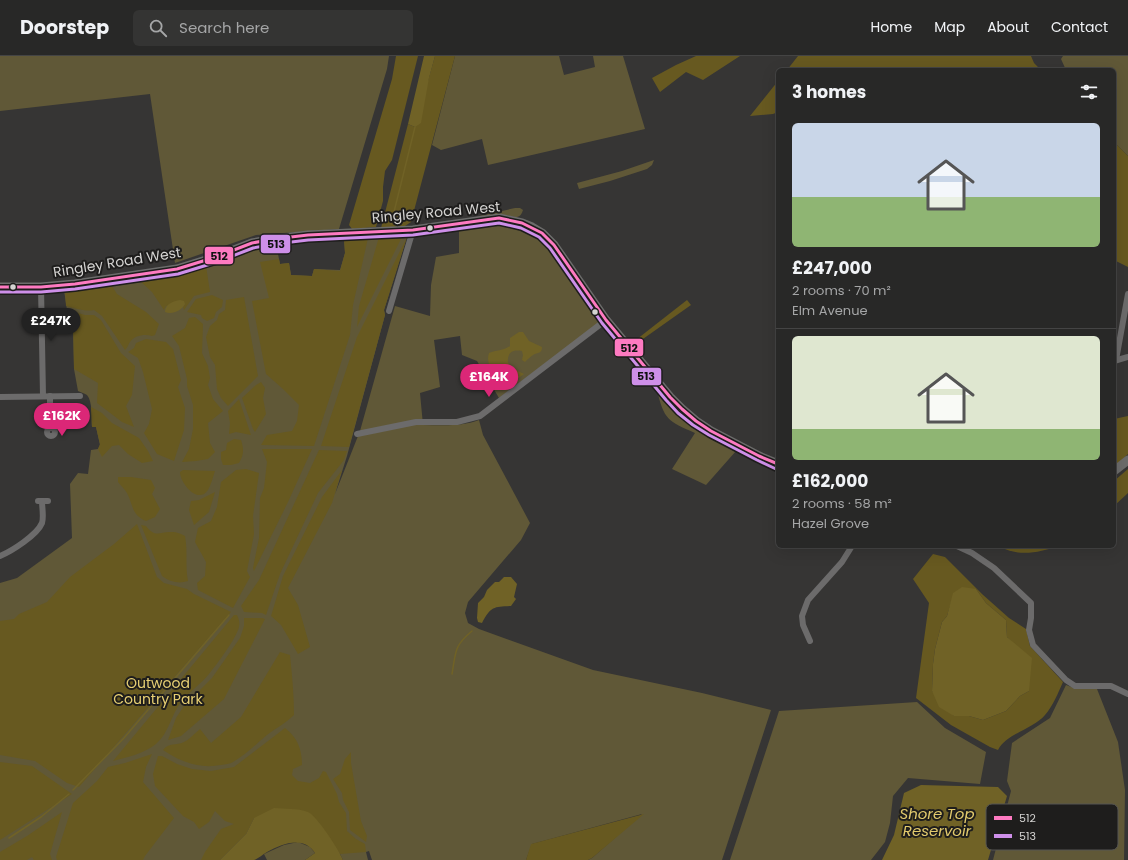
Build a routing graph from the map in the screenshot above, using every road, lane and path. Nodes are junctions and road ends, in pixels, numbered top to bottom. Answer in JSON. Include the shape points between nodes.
{"nodes":[{"id":1,"x":413,"y":230,"type":"junction"},
{"id":2,"x":0,"y":287,"type":"edge"},
{"id":3,"x":41,"y":288,"type":"junction"},
{"id":4,"x":1128,"y":294,"type":"edge"},
{"id":5,"x":389,"y":310,"type":"dead end"},
{"id":6,"x":606,"y":320,"type":"junction"},
{"id":7,"x":1116,"y":356,"type":"edge"},
{"id":8,"x":1128,"y":357,"type":"edge"},
{"id":9,"x":1116,"y":361,"type":"edge"},
{"id":10,"x":43,"y":396,"type":"junction"},
{"id":11,"x":50,"y":396,"type":"junction"},
{"id":12,"x":80,"y":396,"type":"dead end"},
{"id":13,"x":0,"y":397,"type":"edge"},
{"id":14,"x":50,"y":428,"type":"dead end"},
{"id":15,"x":357,"y":434,"type":"dead end"},
{"id":16,"x":1128,"y":460,"type":"edge"},
{"id":17,"x":776,"y":463,"type":"edge"},
{"id":18,"x":1116,"y":469,"type":"edge"},
{"id":19,"x":43,"y":501,"type":"dead end"},
{"id":20,"x":851,"y":548,"type":"edge"},
{"id":21,"x":961,"y":548,"type":"edge"},
{"id":22,"x":1,"y":554,"type":"edge"},
{"id":23,"x":810,"y":640,"type":"dead end"},
{"id":24,"x":1128,"y":694,"type":"edge"}],
"edges":[{"from":1,"to":3,"type":"main road","name":"Ringley Road West","via":[[274,239],[177,268]]},
{"from":1,"to":5,"type":"street"},
{"from":1,"to":6,"type":"main road","name":"Ringley Road West","via":[[499,218],[532,227],[554,245]]},
{"from":2,"to":3,"type":"main road","name":"Ringley Road West"},
{"from":3,"to":10,"type":"street"},
{"from":4,"to":7,"type":"street"},
{"from":6,"to":15,"type":"street","via":[[480,416],[457,422],[416,422]]},
{"from":6,"to":17,"type":"main road","name":"Ringley Road West","via":[[670,396],[696,421],[734,444]]},
{"from":8,"to":9,"type":"street"},
{"from":10,"to":11,"type":"street"},
{"from":10,"to":13,"type":"street"},
{"from":11,"to":12,"type":"street"},
{"from":11,"to":14,"type":"street"},
{"from":16,"to":18,"type":"main road"},
{"from":19,"to":22,"type":"street","via":[[44,524],[13,549]]},
{"from":20,"to":23,"type":"street","via":[[842,562],[808,600],[802,616],[803,626]]},
{"from":21,"to":24,"type":"street","via":[[994,568],[1031,603],[1029,630],[1033,645],[1066,680],[1075,686],[1111,686]]}]}
